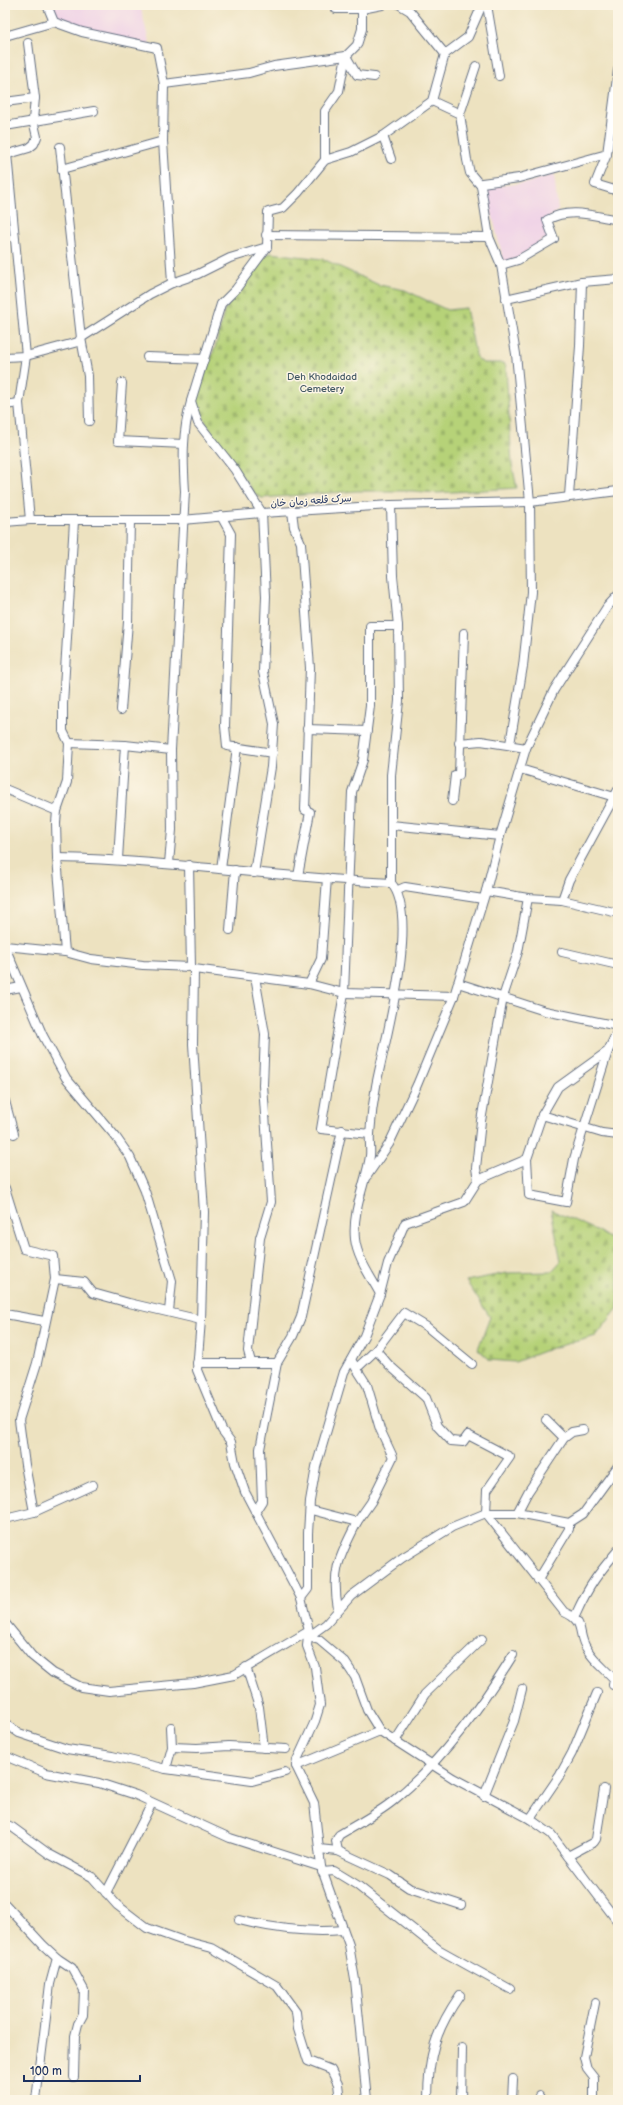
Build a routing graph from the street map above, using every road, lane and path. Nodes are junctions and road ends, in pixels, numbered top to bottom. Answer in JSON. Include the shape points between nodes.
{"nodes":[{"id":1,"x":48,"y":5,"type":"edge"},
{"id":2,"x":335,"y":5,"type":"edge"},
{"id":3,"x":382,"y":5,"type":"edge"},
{"id":4,"x":400,"y":5,"type":"edge"},
{"id":5,"x":482,"y":5,"type":"edge"},
{"id":6,"x":487,"y":5,"type":"edge"},
{"id":7,"x":362,"y":9,"type":"junction"},
{"id":8,"x":54,"y":22,"type":"junction"},
{"id":9,"x":5,"y":36,"type":"edge"},
{"id":10,"x":28,"y":43,"type":"dead end"},
{"id":11,"x":445,"y":54,"type":"junction"},
{"id":12,"x":346,"y":56,"type":"junction"},
{"id":13,"x":476,"y":66,"type":"dead end"},
{"id":14,"x":618,"y":70,"type":"edge"},
{"id":15,"x":499,"y":76,"type":"dead end"},
{"id":16,"x":374,"y":77,"type":"dead end"},
{"id":17,"x":164,"y":84,"type":"junction"},
{"id":18,"x":34,"y":98,"type":"junction"},
{"id":19,"x":432,"y":101,"type":"junction"},
{"id":20,"x":5,"y":102,"type":"edge"},
{"id":21,"x":94,"y":111,"type":"dead end"},
{"id":22,"x":460,"y":114,"type":"junction"},
{"id":23,"x":33,"y":120,"type":"junction"},
{"id":24,"x":5,"y":126,"type":"edge"},
{"id":25,"x":383,"y":136,"type":"junction"},
{"id":26,"x":163,"y":141,"type":"junction"},
{"id":27,"x":60,"y":147,"type":"dead end"},
{"id":28,"x":607,"y":154,"type":"junction"},
{"id":29,"x":6,"y":155,"type":"edge"},
{"id":30,"x":391,"y":159,"type":"dead end"},
{"id":31,"x":325,"y":160,"type":"junction"},
{"id":32,"x":62,"y":169,"type":"junction"},
{"id":33,"x":480,"y":186,"type":"junction"},
{"id":34,"x":618,"y":191,"type":"edge"},
{"id":35,"x":618,"y":220,"type":"edge"},
{"id":36,"x":266,"y":235,"type":"junction"},
{"id":37,"x":489,"y":237,"type":"junction"},
{"id":38,"x":267,"y":247,"type":"junction"},
{"id":39,"x":501,"y":265,"type":"junction"},
{"id":40,"x":618,"y":278,"type":"edge"},
{"id":41,"x":582,"y":282,"type":"junction"},
{"id":42,"x":172,"y":283,"type":"junction"},
{"id":43,"x":506,"y":299,"type":"junction"},
{"id":44,"x":81,"y":338,"type":"junction"},
{"id":45,"x":26,"y":356,"type":"junction"},
{"id":46,"x":147,"y":356,"type":"dead end"},
{"id":47,"x":5,"y":358,"type":"edge"},
{"id":48,"x":204,"y":360,"type":"junction"},
{"id":49,"x":122,"y":383,"type":"dead end"},
{"id":50,"x":191,"y":401,"type":"junction"},
{"id":51,"x":19,"y":403,"type":"junction"},
{"id":52,"x":5,"y":405,"type":"edge"},
{"id":53,"x":89,"y":421,"type":"dead end"},
{"id":54,"x":184,"y":444,"type":"junction"},
{"id":55,"x":618,"y":491,"type":"edge"},
{"id":56,"x":569,"y":496,"type":"junction"},
{"id":57,"x":530,"y":502,"type":"junction"},
{"id":58,"x":391,"y":505,"type":"junction"},
{"id":59,"x":292,"y":511,"type":"junction"},
{"id":60,"x":262,"y":513,"type":"junction"},
{"id":61,"x":221,"y":516,"type":"junction"},
{"id":62,"x":30,"y":520,"type":"junction"},
{"id":63,"x":182,"y":520,"type":"junction"},
{"id":64,"x":74,"y":521,"type":"junction"},
{"id":65,"x":130,"y":521,"type":"junction"},
{"id":66,"x":5,"y":522,"type":"edge"},
{"id":67,"x":618,"y":595,"type":"edge"},
{"id":68,"x":398,"y":626,"type":"junction"},
{"id":69,"x":464,"y":633,"type":"dead end"},
{"id":70,"x":121,"y":710,"type":"dead end"},
{"id":71,"x":307,"y":729,"type":"junction"},
{"id":72,"x":367,"y":731,"type":"junction"},
{"id":73,"x":69,"y":743,"type":"junction"},
{"id":74,"x":459,"y":743,"type":"junction"},
{"id":75,"x":510,"y":744,"type":"junction"},
{"id":76,"x":125,"y":745,"type":"junction"},
{"id":77,"x":237,"y":747,"type":"junction"},
{"id":78,"x":526,"y":748,"type":"junction"},
{"id":79,"x":171,"y":750,"type":"junction"},
{"id":80,"x":272,"y":753,"type":"junction"},
{"id":81,"x":520,"y":769,"type":"junction"},
{"id":82,"x":5,"y":789,"type":"edge"},
{"id":83,"x":617,"y":795,"type":"edge"},
{"id":84,"x":452,"y":801,"type":"dead end"},
{"id":85,"x":57,"y":811,"type":"junction"},
{"id":86,"x":391,"y":825,"type":"junction"},
{"id":87,"x":500,"y":836,"type":"junction"},
{"id":88,"x":57,"y":858,"type":"junction"},
{"id":89,"x":118,"y":859,"type":"junction"},
{"id":90,"x":169,"y":863,"type":"junction"},
{"id":91,"x":189,"y":866,"type":"junction"},
{"id":92,"x":221,"y":869,"type":"junction"},
{"id":93,"x":235,"y":870,"type":"junction"},
{"id":94,"x":254,"y":873,"type":"junction"},
{"id":95,"x":298,"y":876,"type":"junction"},
{"id":96,"x":327,"y":878,"type":"junction"},
{"id":97,"x":348,"y":881,"type":"junction"},
{"id":98,"x":391,"y":883,"type":"junction"},
{"id":99,"x":398,"y":890,"type":"junction"},
{"id":100,"x":486,"y":891,"type":"junction"},
{"id":101,"x":528,"y":898,"type":"junction"},
{"id":102,"x":483,"y":899,"type":"junction"},
{"id":103,"x":562,"y":900,"type":"junction"},
{"id":104,"x":618,"y":914,"type":"edge"},
{"id":105,"x":230,"y":930,"type":"dead end"},
{"id":106,"x":5,"y":946,"type":"edge"},
{"id":107,"x":66,"y":952,"type":"junction"},
{"id":108,"x":562,"y":952,"type":"dead end"},
{"id":109,"x":618,"y":965,"type":"edge"},
{"id":110,"x":193,"y":968,"type":"junction"},
{"id":111,"x":255,"y":977,"type":"junction"},
{"id":112,"x":458,"y":982,"type":"junction"},
{"id":113,"x":309,"y":984,"type":"junction"},
{"id":114,"x":21,"y":987,"type":"junction"},
{"id":115,"x":5,"y":990,"type":"edge"},
{"id":116,"x":344,"y":993,"type":"junction"},
{"id":117,"x":396,"y":995,"type":"junction"},
{"id":118,"x":454,"y":996,"type":"junction"},
{"id":119,"x":503,"y":996,"type":"junction"},
{"id":120,"x":618,"y":1026,"type":"edge"},
{"id":121,"x":618,"y":1030,"type":"edge"},
{"id":122,"x":608,"y":1051,"type":"junction"},
{"id":123,"x":5,"y":1100,"type":"edge"},
{"id":124,"x":542,"y":1115,"type":"junction"},
{"id":125,"x":585,"y":1127,"type":"junction"},
{"id":126,"x":342,"y":1130,"type":"junction"},
{"id":127,"x":14,"y":1134,"type":"dead end"},
{"id":128,"x":370,"y":1134,"type":"junction"},
{"id":129,"x":618,"y":1135,"type":"edge"},
{"id":130,"x":527,"y":1160,"type":"junction"},
{"id":131,"x":478,"y":1180,"type":"junction"},
{"id":132,"x":363,"y":1182,"type":"junction"},
{"id":133,"x":5,"y":1188,"type":"edge"},
{"id":134,"x":55,"y":1279,"type":"junction"},
{"id":135,"x":380,"y":1294,"type":"junction"},
{"id":136,"x":169,"y":1311,"type":"junction"},
{"id":137,"x":5,"y":1314,"type":"edge"},
{"id":138,"x":201,"y":1320,"type":"junction"},
{"id":139,"x":44,"y":1321,"type":"junction"},
{"id":140,"x":376,"y":1350,"type":"junction"},
{"id":141,"x":351,"y":1360,"type":"junction"},
{"id":142,"x":251,"y":1362,"type":"junction"},
{"id":143,"x":197,"y":1363,"type":"junction"},
{"id":144,"x":277,"y":1363,"type":"junction"},
{"id":145,"x":472,"y":1364,"type":"dead end"},
{"id":146,"x":357,"y":1368,"type":"junction"},
{"id":147,"x":546,"y":1420,"type":"dead end"},
{"id":148,"x":583,"y":1430,"type":"dead end"},
{"id":149,"x":564,"y":1438,"type":"junction"},
{"id":150,"x":618,"y":1466,"type":"edge"},
{"id":151,"x":93,"y":1486,"type":"dead end"},
{"id":152,"x":311,"y":1510,"type":"junction"},
{"id":153,"x":34,"y":1512,"type":"junction"},
{"id":154,"x":255,"y":1512,"type":"junction"},
{"id":155,"x":486,"y":1513,"type":"junction"},
{"id":156,"x":518,"y":1513,"type":"junction"},
{"id":157,"x":5,"y":1519,"type":"edge"},
{"id":158,"x":357,"y":1522,"type":"junction"},
{"id":159,"x":570,"y":1523,"type":"junction"},
{"id":160,"x":618,"y":1550,"type":"edge"},
{"id":161,"x":538,"y":1580,"type":"junction"},
{"id":162,"x":301,"y":1598,"type":"junction"},
{"id":163,"x":338,"y":1609,"type":"junction"},
{"id":164,"x":573,"y":1616,"type":"junction"},
{"id":165,"x":5,"y":1623,"type":"edge"},
{"id":166,"x":308,"y":1634,"type":"junction"},
{"id":167,"x":482,"y":1639,"type":"dead end"},
{"id":168,"x":513,"y":1655,"type":"dead end"},
{"id":169,"x":246,"y":1667,"type":"junction"},
{"id":170,"x":613,"y":1685,"type":"dead end"},
{"id":171,"x":522,"y":1689,"type":"dead end"},
{"id":172,"x":597,"y":1694,"type":"dead end"},
{"id":173,"x":5,"y":1723,"type":"edge"},
{"id":174,"x":171,"y":1726,"type":"dead end"},
{"id":175,"x":380,"y":1731,"type":"junction"},
{"id":176,"x":395,"y":1741,"type":"junction"},
{"id":177,"x":172,"y":1747,"type":"junction"},
{"id":178,"x":264,"y":1748,"type":"junction"},
{"id":179,"x":286,"y":1749,"type":"dead end"},
{"id":180,"x":5,"y":1756,"type":"edge"},
{"id":181,"x":433,"y":1765,"type":"junction"},
{"id":182,"x":296,"y":1766,"type":"junction"},
{"id":183,"x":166,"y":1769,"type":"junction"},
{"id":184,"x":286,"y":1772,"type":"dead end"},
{"id":185,"x":604,"y":1789,"type":"dead end"},
{"id":186,"x":484,"y":1796,"type":"junction"},
{"id":187,"x":152,"y":1803,"type":"junction"},
{"id":188,"x":530,"y":1819,"type":"junction"},
{"id":189,"x":5,"y":1824,"type":"edge"},
{"id":190,"x":319,"y":1849,"type":"junction"},
{"id":191,"x":338,"y":1851,"type":"junction"},
{"id":192,"x":568,"y":1856,"type":"junction"},
{"id":193,"x":321,"y":1869,"type":"junction"},
{"id":194,"x":106,"y":1894,"type":"junction"},
{"id":195,"x":5,"y":1904,"type":"edge"},
{"id":196,"x":460,"y":1905,"type":"dead end"},
{"id":197,"x":239,"y":1920,"type":"dead end"},
{"id":198,"x":618,"y":1922,"type":"edge"},
{"id":199,"x":343,"y":1930,"type":"junction"},
{"id":200,"x":57,"y":1958,"type":"junction"},
{"id":201,"x":510,"y":1989,"type":"dead end"},
{"id":202,"x":460,"y":1995,"type":"dead end"},
{"id":203,"x":595,"y":2003,"type":"dead end"},
{"id":204,"x":462,"y":2048,"type":"dead end"},
{"id":205,"x":74,"y":2077,"type":"dead end"},
{"id":206,"x":513,"y":2080,"type":"dead end"},
{"id":207,"x":36,"y":2100,"type":"edge"},
{"id":208,"x":340,"y":2100,"type":"edge"},
{"id":209,"x":367,"y":2100,"type":"edge"},
{"id":210,"x":428,"y":2100,"type":"edge"},
{"id":211,"x":461,"y":2100,"type":"edge"},
{"id":212,"x":512,"y":2100,"type":"edge"},
{"id":213,"x":594,"y":2100,"type":"edge"}],
"edges":[{"from":1,"to":8,"type":"street"},
{"from":2,"to":7,"type":"street","via":[[336,9]]},
{"from":3,"to":7,"type":"street"},
{"from":4,"to":11,"type":"street","via":[[410,11]]},
{"from":5,"to":11,"type":"street","via":[[468,36]]},
{"from":6,"to":15,"type":"street"},
{"from":7,"to":12,"type":"street","via":[[362,29],[358,45]]},
{"from":8,"to":9,"type":"street"},
{"from":8,"to":17,"type":"street","via":[[82,32],[157,48]]},
{"from":10,"to":18,"type":"street"},
{"from":11,"to":19,"type":"street"},
{"from":12,"to":16,"type":"street","via":[[357,75]]},
{"from":12,"to":17,"type":"street","via":[[274,66],[249,73]]},
{"from":12,"to":31,"type":"street","via":[[339,91],[324,111]]},
{"from":13,"to":22,"type":"street"},
{"from":14,"to":28,"type":"street"},
{"from":17,"to":26,"type":"street"},
{"from":18,"to":20,"type":"street"},
{"from":18,"to":23,"type":"street"},
{"from":19,"to":22,"type":"street"},
{"from":19,"to":25,"type":"street"},
{"from":21,"to":23,"type":"street"},
{"from":22,"to":33,"type":"street","via":[[468,167]]},
{"from":23,"to":24,"type":"street"},
{"from":23,"to":29,"type":"street","via":[[37,137],[34,144]]},
{"from":25,"to":30,"type":"street"},
{"from":25,"to":31,"type":"street","via":[[351,152]]},
{"from":26,"to":32,"type":"street"},
{"from":26,"to":42,"type":"street"},
{"from":27,"to":32,"type":"street"},
{"from":28,"to":33,"type":"street","via":[[519,178],[482,183]]},
{"from":28,"to":34,"type":"street","via":[[595,184]]},
{"from":29,"to":45,"type":"street"},
{"from":31,"to":36,"type":"street","via":[[283,208],[268,212]]},
{"from":32,"to":44,"type":"street"},
{"from":33,"to":37,"type":"street"},
{"from":35,"to":39,"type":"street","via":[[571,212],[552,218],[547,220],[554,239],[518,260]]},
{"from":36,"to":37,"type":"street"},
{"from":36,"to":38,"type":"street"},
{"from":37,"to":39,"type":"street"},
{"from":38,"to":42,"type":"street","via":[[230,258],[198,274]]},
{"from":38,"to":48,"type":"street","via":[[236,289],[221,304]]},
{"from":39,"to":43,"type":"street"},
{"from":40,"to":41,"type":"street"},
{"from":41,"to":43,"type":"street"},
{"from":41,"to":56,"type":"street"},
{"from":42,"to":44,"type":"street"},
{"from":43,"to":57,"type":"street","via":[[516,354]]},
{"from":44,"to":45,"type":"street","via":[[78,342]]},
{"from":44,"to":53,"type":"street","via":[[88,376]]},
{"from":45,"to":47,"type":"street"},
{"from":45,"to":51,"type":"street"},
{"from":46,"to":48,"type":"street"},
{"from":48,"to":50,"type":"street"},
{"from":49,"to":54,"type":"street","via":[[118,441]]},
{"from":50,"to":54,"type":"street","via":[[185,424]]},
{"from":50,"to":60,"type":"street","via":[[198,423],[235,470]]},
{"from":51,"to":52,"type":"street"},
{"from":51,"to":62,"type":"street"},
{"from":54,"to":63,"type":"street","via":[[185,491]]},
{"from":55,"to":56,"type":"street","name":"سرک قلعه زمان خان"},
{"from":56,"to":57,"type":"street","name":"سرک قلعه زمان خان"},
{"from":57,"to":58,"type":"street","name":"سرک قلعه زمان خان"},
{"from":57,"to":75,"type":"street","via":[[531,592],[523,666]]},
{"from":58,"to":59,"type":"street","name":"سرک قلعه زمان خان"},
{"from":58,"to":68,"type":"street","via":[[393,576]]},
{"from":59,"to":60,"type":"street","name":"سرک قلعه زمان خان"},
{"from":59,"to":71,"type":"street","via":[[302,551],[310,668]]},
{"from":60,"to":61,"type":"street","name":"سرک قلعه زمان خان"},
{"from":60,"to":80,"type":"street","via":[[266,596],[263,672],[274,724]]},
{"from":61,"to":63,"type":"street","name":"سرک قلعه زمان خان"},
{"from":61,"to":77,"type":"street","via":[[231,534],[226,736],[227,746]]},
{"from":62,"to":64,"type":"street","name":"سرک قلعه زمان خان"},
{"from":62,"to":66,"type":"street","name":"سرک قلعه زمان خان"},
{"from":63,"to":65,"type":"street","name":"سرک قلعه زمان خان"},
{"from":63,"to":79,"type":"street"},
{"from":64,"to":65,"type":"street","name":"سرک قلعه زمان خان"},
{"from":64,"to":73,"type":"street","via":[[63,704],[63,731]]},
{"from":65,"to":70,"type":"street","via":[[128,622]]},
{"from":67,"to":78,"type":"street","via":[[607,607],[554,690]]},
{"from":68,"to":72,"type":"street","via":[[370,626],[370,706]]},
{"from":68,"to":86,"type":"street","via":[[398,701],[391,775]]},
{"from":69,"to":74,"type":"street"},
{"from":71,"to":72,"type":"street"},
{"from":71,"to":95,"type":"street","via":[[306,810],[310,812]]},
{"from":72,"to":97,"type":"street","via":[[363,760],[352,792]]},
{"from":73,"to":76,"type":"street"},
{"from":73,"to":85,"type":"street","via":[[67,782]]},
{"from":74,"to":75,"type":"street","via":[[481,741]]},
{"from":74,"to":84,"type":"street","via":[[459,775],[454,775]]},
{"from":75,"to":78,"type":"street"},
{"from":76,"to":79,"type":"street"},
{"from":76,"to":89,"type":"street"},
{"from":77,"to":80,"type":"street"},
{"from":77,"to":92,"type":"street"},
{"from":78,"to":81,"type":"street"},
{"from":79,"to":90,"type":"street","via":[[172,830]]},
{"from":80,"to":94,"type":"street"},
{"from":81,"to":83,"type":"street"},
{"from":81,"to":87,"type":"street"},
{"from":82,"to":85,"type":"street"},
{"from":83,"to":103,"type":"street","via":[[569,880]]},
{"from":85,"to":88,"type":"street"},
{"from":86,"to":87,"type":"street"},
{"from":86,"to":98,"type":"street"},
{"from":87,"to":100,"type":"street"},
{"from":88,"to":89,"type":"street"},
{"from":88,"to":107,"type":"street"},
{"from":89,"to":90,"type":"street"},
{"from":90,"to":91,"type":"street"},
{"from":91,"to":92,"type":"street"},
{"from":91,"to":110,"type":"street"},
{"from":92,"to":93,"type":"street"},
{"from":93,"to":94,"type":"street"},
{"from":93,"to":105,"type":"street"},
{"from":94,"to":95,"type":"street"},
{"from":95,"to":96,"type":"street"},
{"from":96,"to":97,"type":"street"},
{"from":96,"to":113,"type":"street","via":[[321,960]]},
{"from":97,"to":98,"type":"street"},
{"from":97,"to":116,"type":"street"},
{"from":98,"to":99,"type":"street"},
{"from":99,"to":102,"type":"street","via":[[405,887]]},
{"from":99,"to":117,"type":"street","via":[[403,909]]},
{"from":100,"to":101,"type":"street"},
{"from":100,"to":102,"type":"street"},
{"from":101,"to":103,"type":"street"},
{"from":101,"to":119,"type":"street","via":[[518,952]]},
{"from":102,"to":112,"type":"street"},
{"from":103,"to":104,"type":"street"},
{"from":106,"to":107,"type":"street"},
{"from":106,"to":114,"type":"street"},
{"from":107,"to":110,"type":"street","via":[[98,960]]},
{"from":108,"to":109,"type":"street"},
{"from":110,"to":111,"type":"street"},
{"from":110,"to":138,"type":"street","via":[[193,1044],[204,1212]]},
{"from":111,"to":113,"type":"street"},
{"from":111,"to":142,"type":"street","via":[[265,1034],[263,1085],[271,1202],[260,1238],[248,1351]]},
{"from":112,"to":118,"type":"street"},
{"from":112,"to":119,"type":"street"},
{"from":113,"to":116,"type":"street"},
{"from":114,"to":115,"type":"street"},
{"from":114,"to":136,"type":"street","via":[[66,1078],[116,1137],[146,1191],[172,1281]]},
{"from":116,"to":117,"type":"street"},
{"from":116,"to":126,"type":"street","via":[[321,1129]]},
{"from":117,"to":118,"type":"street"},
{"from":117,"to":128,"type":"street","via":[[376,1087]]},
{"from":118,"to":132,"type":"street","via":[[389,1144]]},
{"from":119,"to":120,"type":"street","via":[[545,1011]]},
{"from":119,"to":131,"type":"street","via":[[481,1121],[476,1168]]},
{"from":121,"to":122,"type":"street"},
{"from":122,"to":124,"type":"street","via":[[558,1087]]},
{"from":122,"to":125,"type":"street"},
{"from":123,"to":127,"type":"street"},
{"from":124,"to":125,"type":"street"},
{"from":124,"to":130,"type":"street"},
{"from":125,"to":129,"type":"street"},
{"from":125,"to":130,"type":"street","via":[[574,1159],[566,1202],[528,1195]]},
{"from":126,"to":128,"type":"street"},
{"from":126,"to":144,"type":"street","via":[[301,1317]]},
{"from":128,"to":132,"type":"street","via":[[370,1156]]},
{"from":130,"to":131,"type":"street"},
{"from":131,"to":135,"type":"street","via":[[464,1202],[405,1223],[388,1263]]},
{"from":132,"to":135,"type":"street","via":[[356,1218],[355,1240],[360,1257]]},
{"from":133,"to":134,"type":"street","via":[[24,1249],[54,1256]]},
{"from":134,"to":136,"type":"street","via":[[84,1282],[93,1293]]},
{"from":134,"to":139,"type":"street"},
{"from":135,"to":141,"type":"street","via":[[364,1336]]},
{"from":136,"to":138,"type":"street"},
{"from":137,"to":139,"type":"street"},
{"from":138,"to":143,"type":"street"},
{"from":139,"to":153,"type":"street","via":[[36,1363],[19,1420]]},
{"from":140,"to":145,"type":"street","via":[[404,1313],[427,1327]]},
{"from":140,"to":146,"type":"street"},
{"from":140,"to":155,"type":"street","via":[[426,1398],[437,1426],[451,1441],[462,1442],[468,1435],[510,1457],[486,1490]]},
{"from":141,"to":146,"type":"street"},
{"from":141,"to":152,"type":"street","via":[[344,1372],[316,1467],[310,1501]]},
{"from":142,"to":143,"type":"street"},
{"from":142,"to":144,"type":"street"},
{"from":143,"to":154,"type":"street","via":[[197,1370],[222,1430],[231,1442],[237,1470]]},
{"from":144,"to":154,"type":"street","via":[[260,1449],[262,1501]]},
{"from":146,"to":158,"type":"street","via":[[367,1385],[380,1429],[393,1457],[371,1502]]},
{"from":147,"to":149,"type":"street"},
{"from":148,"to":149,"type":"street","via":[[572,1432]]},
{"from":149,"to":156,"type":"street","via":[[528,1492]]},
{"from":150,"to":159,"type":"street","via":[[583,1514]]},
{"from":151,"to":153,"type":"street"},
{"from":152,"to":158,"type":"street"},
{"from":152,"to":162,"type":"street","via":[[308,1533],[308,1588]]},
{"from":153,"to":157,"type":"street"},
{"from":154,"to":162,"type":"street"},
{"from":155,"to":156,"type":"street"},
{"from":155,"to":161,"type":"street"},
{"from":155,"to":163,"type":"street","via":[[452,1527],[402,1558],[351,1596]]},
{"from":156,"to":159,"type":"street"},
{"from":158,"to":163,"type":"street","via":[[336,1571]]},
{"from":159,"to":161,"type":"street","via":[[569,1529]]},
{"from":160,"to":164,"type":"street","via":[[591,1583]]},
{"from":161,"to":164,"type":"street","via":[[564,1612]]},
{"from":162,"to":166,"type":"street"},
{"from":163,"to":166,"type":"street","via":[[326,1624]]},
{"from":164,"to":170,"type":"street","via":[[580,1625],[586,1649],[614,1679]]},
{"from":165,"to":169,"type":"street","via":[[32,1656],[53,1673],[81,1687],[109,1692],[193,1683],[234,1675]]},
{"from":166,"to":169,"type":"street"},
{"from":166,"to":175,"type":"street","via":[[345,1662],[355,1677],[367,1710]]},
{"from":166,"to":182,"type":"street","via":[[307,1646],[314,1667],[320,1705]]},
{"from":167,"to":176,"type":"street","via":[[425,1694]]},
{"from":168,"to":181,"type":"street","via":[[477,1710]]},
{"from":169,"to":178,"type":"street","via":[[259,1707]]},
{"from":171,"to":186,"type":"street","via":[[514,1721]]},
{"from":172,"to":188,"type":"street","via":[[572,1753]]},
{"from":173,"to":183,"type":"street","via":[[19,1733],[67,1749],[112,1756]]},
{"from":174,"to":177,"type":"street"},
{"from":175,"to":176,"type":"street"},
{"from":175,"to":182,"type":"street"},
{"from":176,"to":181,"type":"street"},
{"from":177,"to":178,"type":"street"},
{"from":177,"to":183,"type":"street"},
{"from":178,"to":179,"type":"street"},
{"from":180,"to":187,"type":"street","via":[[46,1773],[99,1783]]},
{"from":181,"to":186,"type":"street"},
{"from":181,"to":191,"type":"street","via":[[393,1801],[339,1835],[336,1841]]},
{"from":182,"to":190,"type":"street","via":[[314,1804]]},
{"from":183,"to":184,"type":"street","via":[[252,1781]]},
{"from":185,"to":192,"type":"street","via":[[596,1839]]},
{"from":186,"to":188,"type":"street"},
{"from":187,"to":193,"type":"street","via":[[230,1838]]},
{"from":187,"to":194,"type":"street"},
{"from":188,"to":192,"type":"street","via":[[550,1834]]},
{"from":189,"to":194,"type":"street","via":[[49,1854],[92,1877]]},
{"from":190,"to":191,"type":"street"},
{"from":190,"to":193,"type":"street"},
{"from":191,"to":196,"type":"street","via":[[390,1874],[410,1888]]},
{"from":192,"to":198,"type":"street"},
{"from":193,"to":199,"type":"street"},
{"from":193,"to":201,"type":"street","via":[[334,1871],[357,1885],[438,1949]]},
{"from":194,"to":208,"type":"street","via":[[147,1928],[212,1948],[277,1986],[296,2012],[298,2029],[308,2061],[331,2070],[338,2084]]},
{"from":195,"to":200,"type":"street"},
{"from":197,"to":199,"type":"street","via":[[273,1928]]},
{"from":199,"to":209,"type":"street","via":[[349,1945],[355,1980]]},
{"from":200,"to":205,"type":"street","via":[[72,1968],[84,1990],[83,2015],[75,2036]]},
{"from":200,"to":207,"type":"street","via":[[50,1984]]},
{"from":202,"to":210,"type":"street","via":[[448,2012],[432,2051],[428,2071]]},
{"from":203,"to":213,"type":"street","via":[[584,2057],[587,2069],[594,2078]]},
{"from":204,"to":211,"type":"street"},
{"from":206,"to":212,"type":"street"}]}
